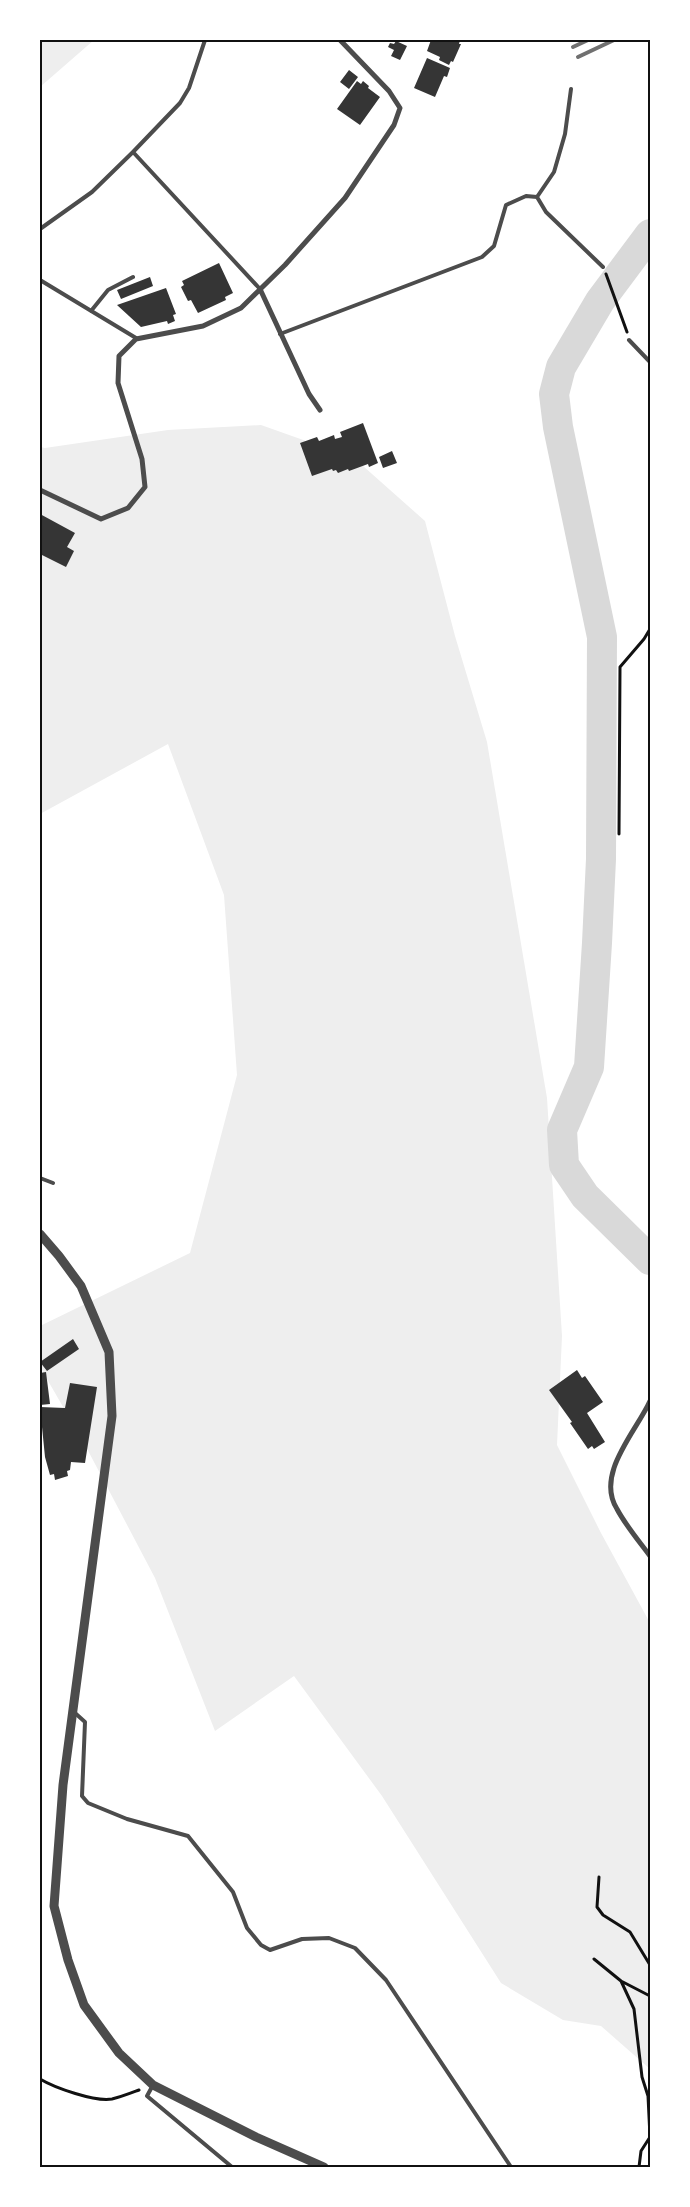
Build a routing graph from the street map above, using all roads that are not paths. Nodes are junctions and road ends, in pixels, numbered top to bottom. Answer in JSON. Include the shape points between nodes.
{"nodes":[{"id":1,"x":205,"y":40,"type":"edge"},
{"id":2,"x":340,"y":40,"type":"edge"},
{"id":3,"x":571,"y":89,"type":"dead end"},
{"id":4,"x":133,"y":152,"type":"junction"},
{"id":5,"x":537,"y":197,"type":"junction"},
{"id":6,"x":40,"y":229,"type":"edge"},
{"id":7,"x":603,"y":267,"type":"road end"},
{"id":8,"x":133,"y":277,"type":"dead end"},
{"id":9,"x":40,"y":280,"type":"edge"},
{"id":10,"x":260,"y":289,"type":"junction"},
{"id":11,"x":91,"y":311,"type":"junction"},
{"id":12,"x":280,"y":334,"type":"junction"},
{"id":13,"x":136,"y":338,"type":"junction"},
{"id":14,"x":629,"y":340,"type":"road end"},
{"id":15,"x":650,"y":362,"type":"edge"},
{"id":16,"x":320,"y":410,"type":"dead end"},
{"id":17,"x":40,"y":490,"type":"edge"},
{"id":18,"x":40,"y":1178,"type":"edge"},
{"id":19,"x":53,"y":1183,"type":"dead end"},
{"id":20,"x":40,"y":1234,"type":"edge"},
{"id":21,"x":650,"y":1401,"type":"edge"},
{"id":22,"x":650,"y":1556,"type":"edge"},
{"id":23,"x":73,"y":1712,"type":"junction"},
{"id":24,"x":153,"y":2085,"type":"junction"},
{"id":25,"x":232,"y":2167,"type":"edge"},
{"id":26,"x":324,"y":2167,"type":"edge"},
{"id":27,"x":511,"y":2167,"type":"edge"}],
"edges":[{"from":1,"to":4,"type":"lane","via":[[189,88],[180,103]]},
{"from":2,"to":10,"type":"street","via":[[389,91],[400,108],[390,131],[345,198]]},
{"from":3,"to":5,"type":"lane","via":[[565,134],[554,172]]},
{"from":4,"to":6,"type":"lane","via":[[92,192]]},
{"from":4,"to":10,"type":"lane"},
{"from":5,"to":7,"type":"lane","via":[[546,212]]},
{"from":5,"to":12,"type":"lane","via":[[526,196],[506,205],[494,246],[482,257]]},
{"from":8,"to":11,"type":"lane","via":[[108,290]]},
{"from":9,"to":11,"type":"lane"},
{"from":10,"to":12,"type":"street"},
{"from":10,"to":13,"type":"street","via":[[241,308],[203,326]]},
{"from":11,"to":13,"type":"lane"},
{"from":12,"to":16,"type":"street"},
{"from":13,"to":17,"type":"street","via":[[119,356],[118,383],[142,459],[145,487],[128,508],[101,519]]},
{"from":14,"to":15,"type":"lane"},
{"from":18,"to":19,"type":"lane"},
{"from":20,"to":23,"type":"street","via":[[81,1286],[110,1360],[112,1416]]},
{"from":21,"to":22,"type":"street","via":[[614,1465],[611,1487],[615,1508]]},
{"from":23,"to":24,"type":"street","via":[[63,1785],[54,1906],[84,2005],[118,2053]]},
{"from":23,"to":27,"type":"lane","via":[[85,1722],[82,1796],[88,1803],[127,1819],[188,1836],[233,1892],[247,1928],[261,1945],[270,1950],[302,1939],[329,1938],[355,1948],[386,1980]]},
{"from":24,"to":25,"type":"lane","via":[[147,2096]]},
{"from":24,"to":26,"type":"street"}]}
